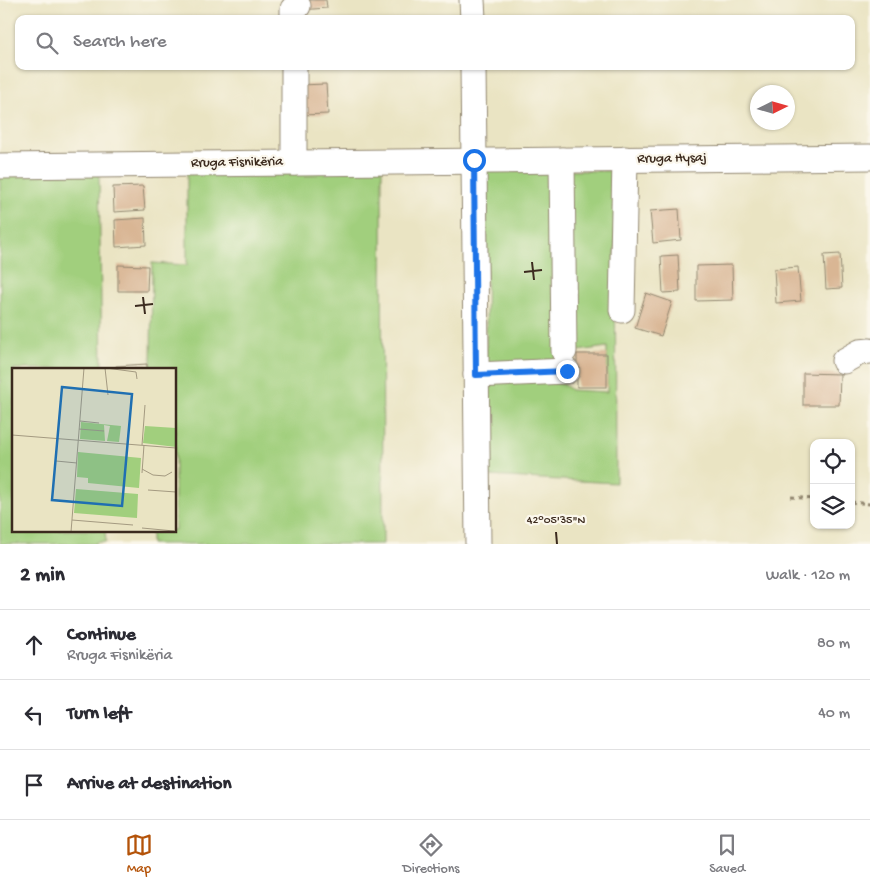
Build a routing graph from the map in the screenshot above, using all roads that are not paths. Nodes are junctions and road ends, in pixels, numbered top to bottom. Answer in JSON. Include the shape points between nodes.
{"nodes":[{"id":1,"x":472,"y":0,"type":"edge"},
{"id":2,"x":472,"y":15,"type":"edge"},
{"id":3,"x":294,"y":70,"type":"edge"},
{"id":4,"x":473,"y":70,"type":"edge"},
{"id":5,"x":870,"y":157,"type":"edge"},
{"id":6,"x":625,"y":159,"type":"junction"},
{"id":7,"x":474,"y":160,"type":"junction"},
{"id":8,"x":562,"y":160,"type":"junction"},
{"id":9,"x":294,"y":162,"type":"junction"},
{"id":10,"x":0,"y":166,"type":"edge"},
{"id":11,"x":622,"y":310,"type":"dead end"},
{"id":12,"x":870,"y":351,"type":"edge"},
{"id":13,"x":844,"y":361,"type":"dead end"},
{"id":14,"x":476,"y":375,"type":"junction"},
{"id":15,"x":478,"y":544,"type":"edge"}],
"edges":[{"from":1,"to":2,"type":"street"},
{"from":3,"to":9,"type":"street"},
{"from":4,"to":7,"type":"street"},
{"from":5,"to":6,"type":"street","name":"Rruga Hysaj"},
{"from":6,"to":8,"type":"street","name":"Rruga Hysaj"},
{"from":6,"to":11,"type":"street"},
{"from":7,"to":8,"type":"street","name":"Rruga Hysaj"},
{"from":7,"to":9,"type":"street","name":"Rruga Fisnikëria"},
{"from":7,"to":14,"type":"street"},
{"from":8,"to":14,"type":"street","via":[[566,361]]},
{"from":9,"to":10,"type":"street","name":"Rruga Fisnikëria"},
{"from":12,"to":13,"type":"street","via":[[860,352]]},
{"from":14,"to":15,"type":"street"}]}
